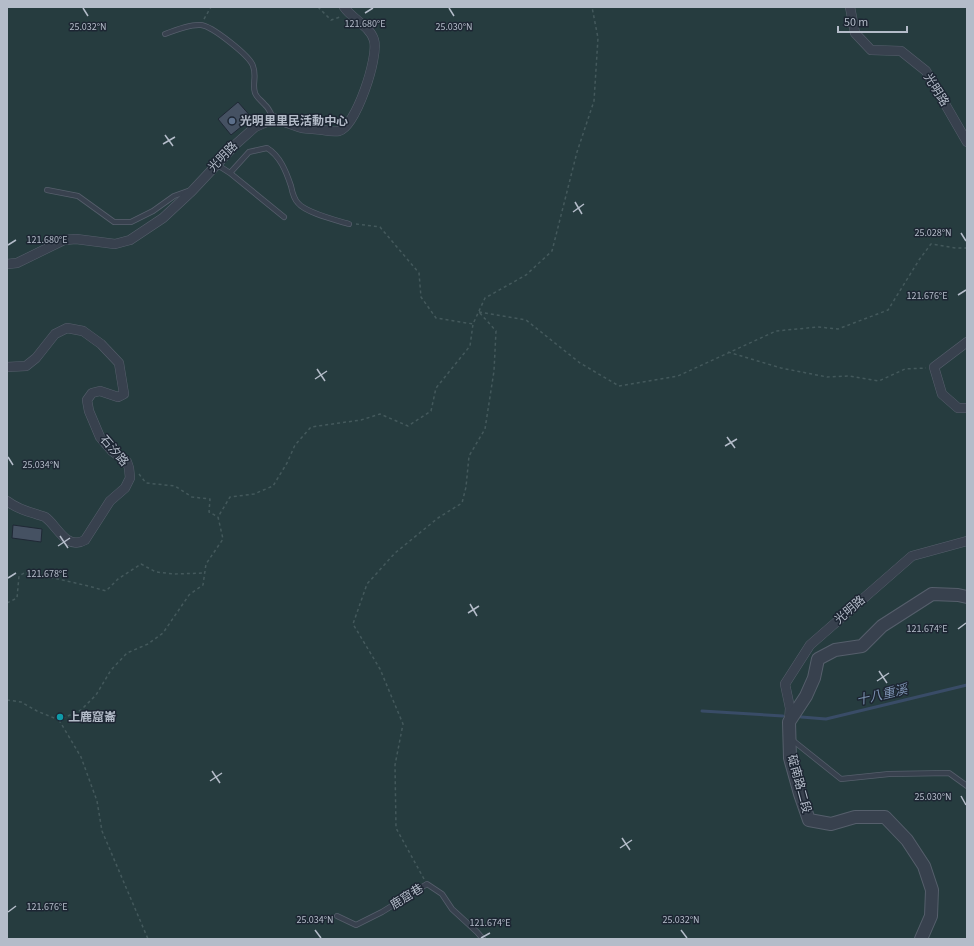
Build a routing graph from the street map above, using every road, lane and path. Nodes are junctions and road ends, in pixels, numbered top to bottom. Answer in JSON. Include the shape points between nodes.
{"nodes":[{"id":1,"x":211,"y":7,"type":"edge"},
{"id":2,"x":318,"y":7,"type":"edge"},
{"id":3,"x":592,"y":7,"type":"edge"},
{"id":4,"x":850,"y":7,"type":"edge"},
{"id":5,"x":346,"y":10,"type":"edge"},
{"id":6,"x":201,"y":25,"type":"junction"},
{"id":7,"x":165,"y":34,"type":"dead end"},
{"id":8,"x":273,"y":118,"type":"junction"},
{"id":9,"x":967,"y":142,"type":"edge"},
{"id":10,"x":215,"y":164,"type":"junction"},
{"id":11,"x":230,"y":173,"type":"junction"},
{"id":12,"x":47,"y":190,"type":"dead end"},
{"id":13,"x":192,"y":190,"type":"junction"},
{"id":14,"x":284,"y":217,"type":"dead end"},
{"id":15,"x":349,"y":224,"type":"joint"},
{"id":16,"x":967,"y":248,"type":"edge"},
{"id":17,"x":7,"y":264,"type":"edge"},
{"id":18,"x":479,"y":312,"type":"junction"},
{"id":19,"x":473,"y":324,"type":"junction"},
{"id":20,"x":967,"y":342,"type":"edge"},
{"id":21,"x":728,"y":352,"type":"junction"},
{"id":22,"x":7,"y":367,"type":"edge"},
{"id":23,"x":934,"y":367,"type":"junction"},
{"id":24,"x":967,"y":408,"type":"edge"},
{"id":25,"x":129,"y":468,"type":"junction"},
{"id":26,"x":7,"y":502,"type":"edge"},
{"id":27,"x":218,"y":518,"type":"junction"},
{"id":28,"x":967,"y":541,"type":"edge"},
{"id":29,"x":205,"y":573,"type":"junction"},
{"id":30,"x":967,"y":597,"type":"edge"},
{"id":31,"x":7,"y":603,"type":"edge"},
{"id":32,"x":7,"y":700,"type":"edge"},
{"id":33,"x":59,"y":720,"type":"junction"},
{"id":34,"x":789,"y":722,"type":"junction"},
{"id":35,"x":789,"y":737,"type":"junction"},
{"id":36,"x":967,"y":786,"type":"edge"},
{"id":37,"x":427,"y":884,"type":"junction"},
{"id":38,"x":337,"y":916,"type":"dead end"},
{"id":39,"x":148,"y":939,"type":"edge"},
{"id":40,"x":483,"y":939,"type":"edge"},
{"id":41,"x":921,"y":939,"type":"edge"}],
"edges":[{"from":1,"to":6,"type":"path"},
{"from":2,"to":5,"type":"path","via":[[331,20]]},
{"from":3,"to":18,"type":"path","via":[[598,38],[594,101],[577,152],[552,251],[526,275],[485,298]]},
{"from":4,"to":9,"type":"street","name":"光明路","via":[[855,33],[871,50],[901,51],[926,71]]},
{"from":5,"to":8,"type":"street","via":[[367,29],[374,40],[375,55],[367,84],[347,126],[339,131],[302,128]]},
{"from":6,"to":7,"type":"lane"},
{"from":6,"to":8,"type":"lane","via":[[243,52],[253,64],[256,95],[266,105]]},
{"from":8,"to":10,"type":"street","name":"光明路","via":[[255,127]]},
{"from":10,"to":11,"type":"lane"},
{"from":10,"to":13,"type":"street","name":"光明路"},
{"from":11,"to":14,"type":"lane"},
{"from":11,"to":15,"type":"lane","via":[[249,152],[267,148],[273,151],[285,169],[298,203],[312,211]]},
{"from":12,"to":13,"type":"lane","via":[[78,196],[114,222],[131,222],[174,196]]},
{"from":13,"to":17,"type":"street","name":"光明路","via":[[163,218],[130,240],[115,244],[64,240],[17,263]]},
{"from":15,"to":19,"type":"path","via":[[380,227],[419,273],[421,297],[436,318]]},
{"from":16,"to":21,"type":"path","via":[[931,244],[888,310],[838,329],[818,327],[776,331]]},
{"from":18,"to":19,"type":"path"},
{"from":18,"to":21,"type":"path","via":[[526,320],[580,363],[618,386],[678,376]]},
{"from":18,"to":37,"type":"path","via":[[496,331],[494,371],[485,429],[468,456],[462,503],[438,518],[401,548],[367,584],[353,624],[380,669],[403,724],[395,765],[396,828]]},
{"from":19,"to":27,"type":"path","via":[[470,346],[436,388],[431,411],[408,426],[380,414],[361,420],[311,427],[295,445],[273,486],[254,494],[230,497]]},
{"from":20,"to":23,"type":"street"},
{"from":21,"to":23,"type":"path","via":[[781,368],[827,377],[849,376],[879,381],[906,369]]},
{"from":22,"to":25,"type":"street","name":"石汐路","via":[[26,366],[36,358],[55,334],[67,328],[83,331],[101,344],[119,363],[124,394],[118,397],[100,391],[92,393],[87,400],[89,411],[100,436],[112,451],[127,462]]},
{"from":23,"to":24,"type":"street","via":[[942,394],[958,408]]},
{"from":25,"to":26,"type":"street","name":"石汐路","via":[[130,478],[125,488],[110,501],[85,540],[80,543],[73,543],[62,536],[45,517],[14,507]]},
{"from":25,"to":27,"type":"path","via":[[135,469],[146,483],[175,486],[192,497],[210,499],[209,512]]},
{"from":27,"to":29,"type":"path","via":[[223,539],[206,564]]},
{"from":28,"to":34,"type":"street","name":"光明路","via":[[912,556],[810,645],[785,684],[790,708]]},
{"from":29,"to":31,"type":"path","via":[[156,572],[141,564],[118,579],[106,591],[81,583],[26,572],[19,576],[17,598]]},
{"from":29,"to":33,"type":"path","via":[[203,586],[189,594],[163,633],[148,644],[127,653],[111,670],[96,695],[81,710]]},
{"from":30,"to":34,"type":"street","via":[[932,594],[882,626],[862,646],[835,650],[818,660],[806,696]]},
{"from":32,"to":33,"type":"path","via":[[21,702]]},
{"from":33,"to":39,"type":"path","via":[[81,757],[97,801],[102,831]]},
{"from":34,"to":35,"type":"street","name":"碇南路二段"},
{"from":35,"to":36,"type":"lane","via":[[841,779],[889,774],[948,773]]},
{"from":35,"to":41,"type":"street","name":"碇南路二段","via":[[790,758],[809,820],[831,824],[855,817],[885,817],[907,840],[924,866],[932,890],[931,916]]},
{"from":37,"to":38,"type":"lane","name":"鹿窟巷","via":[[356,925]]},
{"from":37,"to":40,"type":"lane","name":"鹿窟巷","via":[[442,894],[452,909]]}]}
